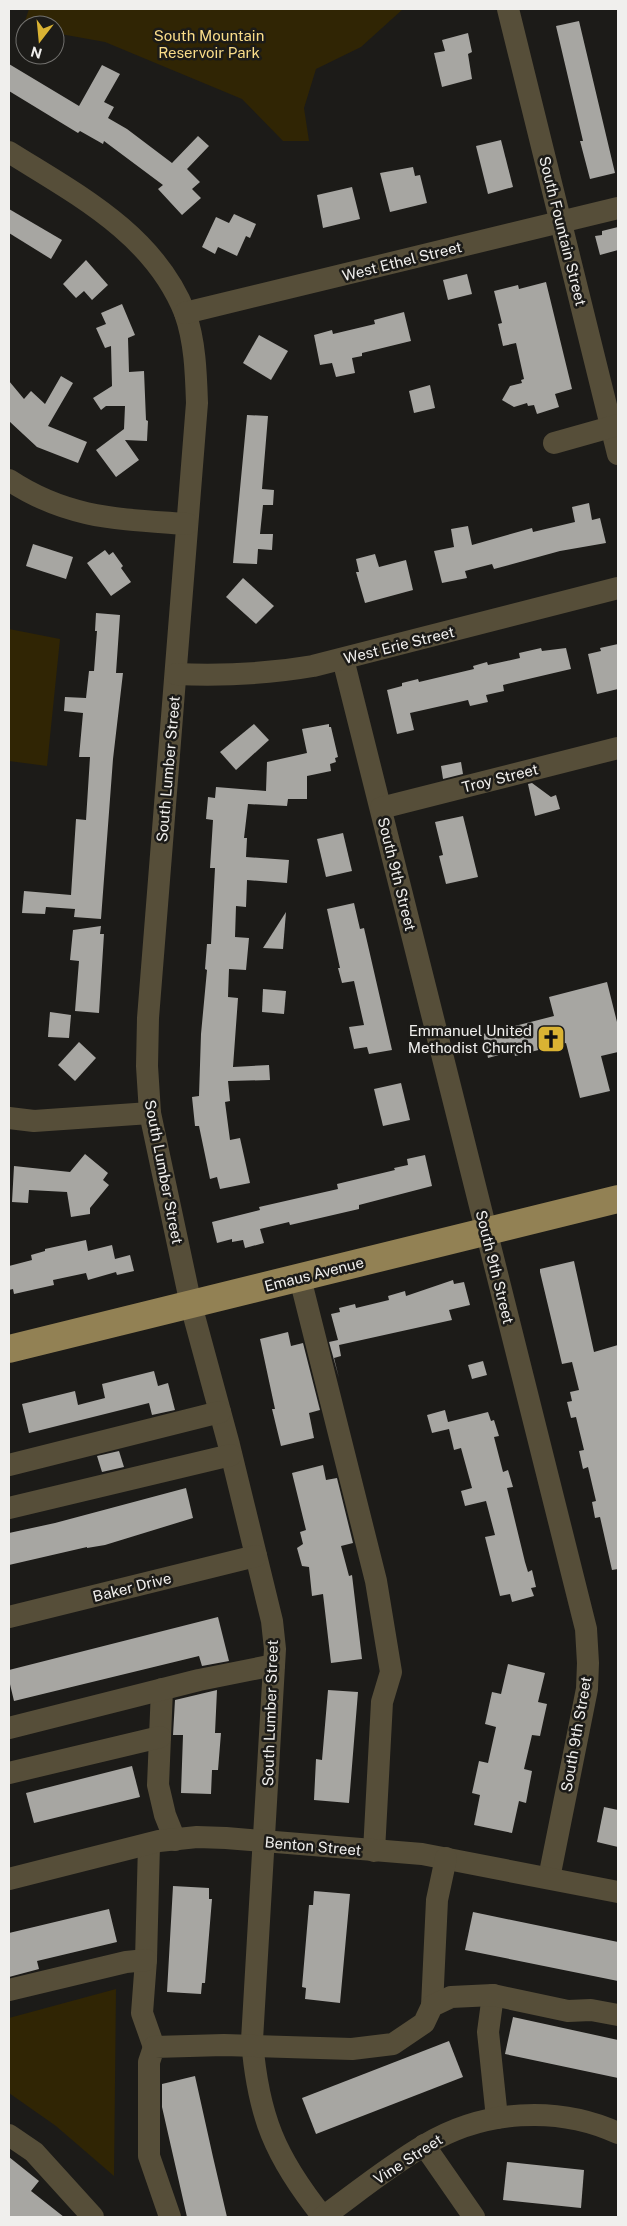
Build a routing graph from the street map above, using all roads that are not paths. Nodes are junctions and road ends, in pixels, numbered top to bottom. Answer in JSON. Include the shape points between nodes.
{"nodes":[{"id":1,"x":508,"y":9,"type":"edge"},
{"id":2,"x":9,"y":152,"type":"edge"},
{"id":3,"x":618,"y":208,"type":"edge"},
{"id":4,"x":561,"y":221,"type":"junction"},
{"id":5,"x":185,"y":313,"type":"junction"},
{"id":6,"x":615,"y":426,"type":"edge"},
{"id":7,"x":554,"y":443,"type":"dead end"},
{"id":8,"x":618,"y":454,"type":"edge"},
{"id":9,"x":9,"y":480,"type":"edge"},
{"id":10,"x":187,"y":524,"type":"junction"},
{"id":11,"x":618,"y":588,"type":"edge"},
{"id":12,"x":343,"y":659,"type":"junction"},
{"id":13,"x":176,"y":674,"type":"junction"},
{"id":14,"x":618,"y":748,"type":"edge"},
{"id":15,"x":381,"y":808,"type":"junction"},
{"id":16,"x":150,"y":1113,"type":"junction"},
{"id":17,"x":9,"y":1118,"type":"edge"},
{"id":18,"x":618,"y":1199,"type":"edge"},
{"id":19,"x":486,"y":1232,"type":"junction"},
{"id":20,"x":300,"y":1278,"type":"junction"},
{"id":21,"x":191,"y":1305,"type":"junction"},
{"id":22,"x":9,"y":1349,"type":"edge"},
{"id":23,"x":220,"y":1412,"type":"junction"},
{"id":24,"x":232,"y":1455,"type":"junction"},
{"id":25,"x":9,"y":1464,"type":"edge"},
{"id":26,"x":9,"y":1508,"type":"edge"},
{"id":27,"x":256,"y":1556,"type":"junction"},
{"id":28,"x":9,"y":1617,"type":"edge"},
{"id":29,"x":274,"y":1665,"type":"junction"},
{"id":30,"x":162,"y":1689,"type":"junction"},
{"id":31,"x":9,"y":1728,"type":"edge"},
{"id":32,"x":160,"y":1737,"type":"junction"},
{"id":33,"x":9,"y":1773,"type":"edge"},
{"id":34,"x":176,"y":1840,"type":"junction"},
{"id":35,"x":264,"y":1842,"type":"junction"},
{"id":36,"x":149,"y":1844,"type":"junction"},
{"id":37,"x":374,"y":1851,"type":"junction"},
{"id":38,"x":446,"y":1858,"type":"junction"},
{"id":39,"x":549,"y":1878,"type":"junction"},
{"id":40,"x":9,"y":1879,"type":"edge"},
{"id":41,"x":618,"y":1892,"type":"edge"},
{"id":42,"x":146,"y":1960,"type":"junction"},
{"id":43,"x":9,"y":1990,"type":"edge"},
{"id":44,"x":494,"y":1994,"type":"junction"},
{"id":45,"x":432,"y":2006,"type":"junction"},
{"id":46,"x":618,"y":2015,"type":"edge"},
{"id":47,"x":252,"y":2045,"type":"junction"},
{"id":48,"x":154,"y":2047,"type":"junction"},
{"id":49,"x":496,"y":2118,"type":"junction"},
{"id":50,"x":618,"y":2133,"type":"edge"},
{"id":51,"x":9,"y":2135,"type":"edge"},
{"id":52,"x":424,"y":2145,"type":"junction"},
{"id":53,"x":94,"y":2217,"type":"edge"},
{"id":54,"x":170,"y":2217,"type":"edge"},
{"id":55,"x":323,"y":2217,"type":"edge"},
{"id":56,"x":474,"y":2217,"type":"edge"}],
"edges":[{"from":1,"to":4,"type":"street","name":"South Fountain Street"},
{"from":2,"to":5,"type":"street","name":"South Lumber Street","via":[[96,206],[127,231],[155,262]]},
{"from":3,"to":4,"type":"street","name":"West Ethel Street"},
{"from":4,"to":5,"type":"street","name":"West Ethel Street"},
{"from":4,"to":6,"type":"street","name":"South Fountain Street"},
{"from":5,"to":10,"type":"street","name":"South Lumber Street","via":[[193,348],[197,403]]},
{"from":6,"to":7,"type":"street"},
{"from":6,"to":8,"type":"street","name":"South Fountain Street"},
{"from":9,"to":10,"type":"street","via":[[65,509],[95,516]]},
{"from":10,"to":13,"type":"street","name":"South Lumber Street"},
{"from":11,"to":12,"type":"street","name":"West Erie Street"},
{"from":12,"to":13,"type":"street","name":"West Erie Street","via":[[268,674]]},
{"from":12,"to":15,"type":"street","name":"South 9th Street"},
{"from":13,"to":16,"type":"street","name":"South Lumber Street","via":[[148,1018]]},
{"from":14,"to":15,"type":"street","name":"Troy Street"},
{"from":15,"to":19,"type":"street","name":"South 9th Street"},
{"from":16,"to":17,"type":"street","via":[[34,1121]]},
{"from":16,"to":21,"type":"street","name":"South Lumber Street"},
{"from":18,"to":19,"type":"main road","name":"Emaus Avenue"},
{"from":19,"to":20,"type":"main road","name":"Emaus Avenue"},
{"from":19,"to":39,"type":"street","name":"South 9th Street","via":[[586,1629],[586,1689]]},
{"from":20,"to":21,"type":"main road","name":"Emaus Avenue"},
{"from":20,"to":37,"type":"street","via":[[376,1581],[390,1672],[382,1702]]},
{"from":21,"to":22,"type":"main road","name":"Emaus Avenue"},
{"from":21,"to":23,"type":"street","name":"South Lumber Street"},
{"from":23,"to":24,"type":"street","name":"South Lumber Street"},
{"from":23,"to":25,"type":"street"},
{"from":24,"to":26,"type":"street"},
{"from":24,"to":27,"type":"street","name":"South Lumber Street"},
{"from":27,"to":28,"type":"street","name":"Baker Drive"},
{"from":27,"to":29,"type":"street","name":"South Lumber Street","via":[[272,1621]]},
{"from":29,"to":30,"type":"street"},
{"from":29,"to":35,"type":"street","name":"South Lumber Street"},
{"from":30,"to":31,"type":"street"},
{"from":30,"to":32,"type":"street"},
{"from":32,"to":33,"type":"street"},
{"from":32,"to":34,"type":"street","via":[[158,1785],[165,1815]]},
{"from":34,"to":35,"type":"street","name":"Benton Street","via":[[226,1838]]},
{"from":34,"to":36,"type":"street","name":"Benton Street"},
{"from":35,"to":37,"type":"street","name":"Benton Street"},
{"from":35,"to":47,"type":"street","name":"South Lumber Street"},
{"from":36,"to":40,"type":"street","name":"Benton Street"},
{"from":36,"to":42,"type":"street"},
{"from":37,"to":38,"type":"street","name":"Benton Street"},
{"from":38,"to":39,"type":"street","name":"Benton Street"},
{"from":38,"to":45,"type":"street","via":[[437,1900]]},
{"from":39,"to":41,"type":"street","name":"Benton Street"},
{"from":42,"to":43,"type":"street"},
{"from":42,"to":48,"type":"street","via":[[142,2013]]},
{"from":44,"to":45,"type":"street","via":[[450,1997]]},
{"from":44,"to":46,"type":"street","via":[[568,2011],[591,2010]]},
{"from":44,"to":49,"type":"street","via":[[488,2032]]},
{"from":45,"to":47,"type":"street","via":[[424,2023],[393,2044],[352,2049]]},
{"from":47,"to":48,"type":"street"},
{"from":47,"to":55,"type":"street","name":"South Lumber Street","via":[[258,2095],[270,2130],[290,2172]]},
{"from":48,"to":54,"type":"street","via":[[149,2062],[150,2156]]},
{"from":49,"to":50,"type":"street","name":"Vine Street","via":[[566,2117]]},
{"from":49,"to":52,"type":"street","name":"Vine Street","via":[[451,2131]]},
{"from":51,"to":53,"type":"street","via":[[34,2152]]},
{"from":52,"to":55,"type":"street","name":"Vine Street"},
{"from":52,"to":56,"type":"street"}]}
